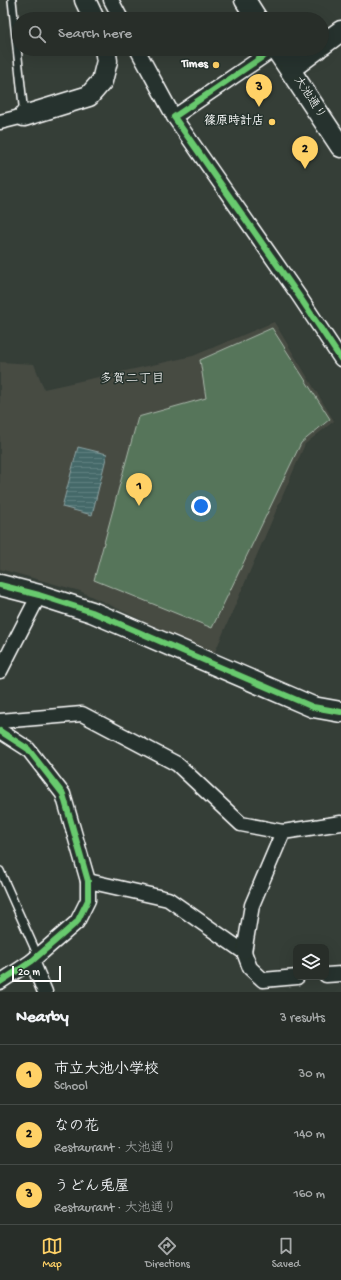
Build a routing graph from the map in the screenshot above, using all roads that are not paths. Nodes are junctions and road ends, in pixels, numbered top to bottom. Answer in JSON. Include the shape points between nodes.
{"nodes":[{"id":1,"x":12,"y":0,"type":"edge"},
{"id":2,"x":85,"y":0,"type":"edge"},
{"id":3,"x":111,"y":0,"type":"edge"},
{"id":4,"x":245,"y":0,"type":"edge"},
{"id":5,"x":13,"y":12,"type":"edge"},
{"id":6,"x":91,"y":12,"type":"edge"},
{"id":7,"x":117,"y":12,"type":"edge"},
{"id":8,"x":253,"y":12,"type":"edge"},
{"id":9,"x":341,"y":31,"type":"edge"},
{"id":10,"x":329,"y":40,"type":"edge"},
{"id":11,"x":18,"y":56,"type":"edge"},
{"id":12,"x":106,"y":56,"type":"edge"},
{"id":13,"x":141,"y":56,"type":"edge"},
{"id":14,"x":265,"y":56,"type":"edge"},
{"id":15,"x":280,"y":56,"type":"edge"},
{"id":16,"x":308,"y":56,"type":"edge"},
{"id":17,"x":290,"y":69,"type":"junction"},
{"id":18,"x":24,"y":116,"type":"junction"},
{"id":19,"x":174,"y":117,"type":"junction"},
{"id":20,"x":0,"y":122,"type":"edge"},
{"id":21,"x":341,"y":147,"type":"edge"},
{"id":22,"x":341,"y":359,"type":"edge"},
{"id":23,"x":0,"y":586,"type":"edge"},
{"id":24,"x":39,"y":595,"type":"junction"},
{"id":25,"x":0,"y":671,"type":"edge"},
{"id":26,"x":341,"y":712,"type":"edge"},
{"id":27,"x":0,"y":721,"type":"edge"},
{"id":28,"x":0,"y":731,"type":"edge"},
{"id":29,"x":341,"y":823,"type":"edge"},
{"id":30,"x":283,"y":832,"type":"junction"},
{"id":31,"x":0,"y":871,"type":"edge"},
{"id":32,"x":88,"y":881,"type":"junction"},
{"id":33,"x":244,"y":952,"type":"junction"},
{"id":34,"x":35,"y":958,"type":"junction"},
{"id":35,"x":341,"y":974,"type":"edge"},
{"id":36,"x":329,"y":975,"type":"edge"},
{"id":37,"x":293,"y":977,"type":"edge"},
{"id":38,"x":0,"y":982,"type":"edge"},
{"id":39,"x":45,"y":992,"type":"edge"}],
"edges":[{"from":1,"to":5,"type":"lane"},
{"from":2,"to":6,"type":"street"},
{"from":3,"to":7,"type":"street"},
{"from":4,"to":8,"type":"street"},
{"from":9,"to":10,"type":"street"},
{"from":11,"to":18,"type":"lane"},
{"from":12,"to":18,"type":"street","via":[[102,81],[89,96]]},
{"from":13,"to":19,"type":"street"},
{"from":14,"to":19,"type":"street"},
{"from":15,"to":17,"type":"street","name":"大池通り"},
{"from":16,"to":17,"type":"street"},
{"from":17,"to":21,"type":"street","name":"大池通り"},
{"from":18,"to":20,"type":"street"},
{"from":19,"to":22,"type":"street"},
{"from":23,"to":24,"type":"street"},
{"from":24,"to":25,"type":"street"},
{"from":24,"to":26,"type":"street","via":[[92,612],[313,707]]},
{"from":27,"to":30,"type":"street","via":[[82,714],[178,764],[241,824]]},
{"from":28,"to":32,"type":"street","via":[[28,749],[63,794]]},
{"from":29,"to":30,"type":"street"},
{"from":30,"to":33,"type":"street","via":[[252,905]]},
{"from":31,"to":34,"type":"lane"},
{"from":32,"to":33,"type":"street","via":[[168,899]]},
{"from":32,"to":34,"type":"street","via":[[88,900],[77,922]]},
{"from":33,"to":37,"type":"street","via":[[250,968],[263,980]]},
{"from":34,"to":38,"type":"street"},
{"from":34,"to":39,"type":"street"},
{"from":35,"to":36,"type":"street"}]}
